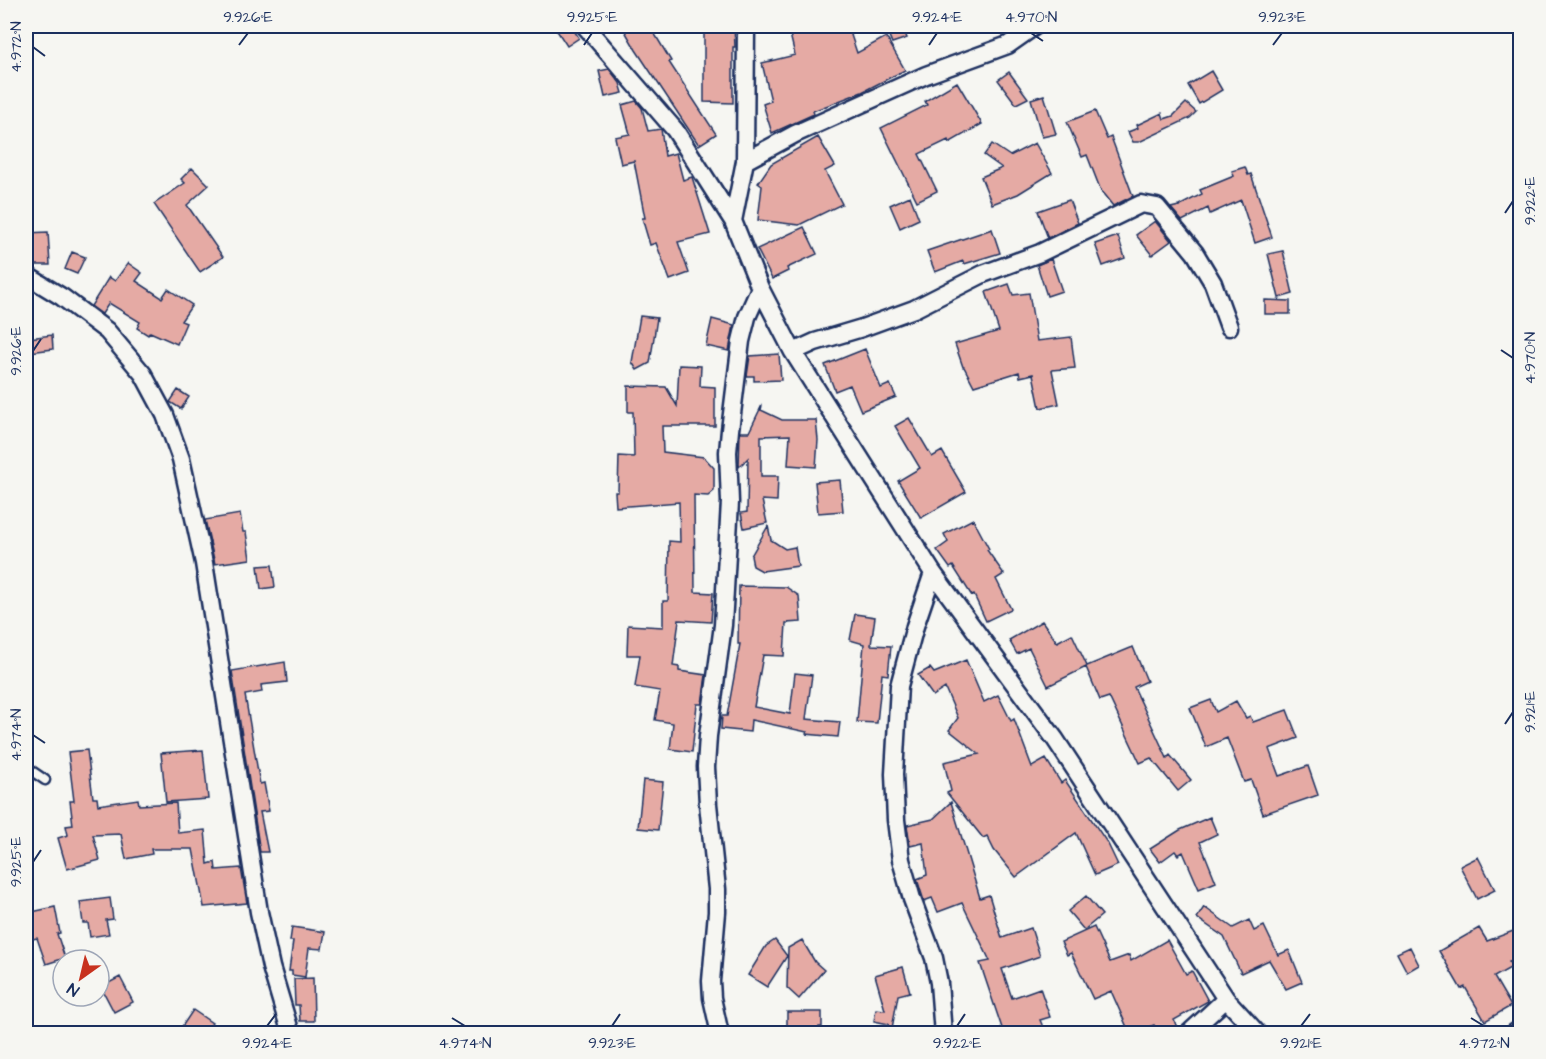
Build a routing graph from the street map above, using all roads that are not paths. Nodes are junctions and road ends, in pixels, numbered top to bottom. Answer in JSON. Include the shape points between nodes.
{"nodes":[{"id":1,"x":585,"y":26,"type":"edge"},
{"id":2,"x":746,"y":26,"type":"edge"},
{"id":3,"x":1035,"y":26,"type":"edge"},
{"id":4,"x":745,"y":161,"type":"junction"},
{"id":5,"x":733,"y":220,"type":"junction"},
{"id":6,"x":26,"y":275,"type":"edge"},
{"id":7,"x":760,"y":288,"type":"junction"},
{"id":8,"x":1229,"y":327,"type":"dead end"},
{"id":9,"x":793,"y":352,"type":"junction"},
{"id":10,"x":933,"y":573,"type":"junction"},
{"id":11,"x":26,"y":767,"type":"edge"},
{"id":12,"x":45,"y":780,"type":"dead end"},
{"id":13,"x":1226,"y":999,"type":"junction"},
{"id":14,"x":1521,"y":1029,"type":"edge"},
{"id":15,"x":291,"y":1034,"type":"edge"},
{"id":16,"x":720,"y":1034,"type":"edge"},
{"id":17,"x":943,"y":1034,"type":"edge"},
{"id":18,"x":1188,"y":1034,"type":"edge"},
{"id":19,"x":1258,"y":1034,"type":"edge"},
{"id":20,"x":1513,"y":1034,"type":"edge"}],
"edges":[{"from":1,"to":5,"type":"street","via":[[675,130]]},
{"from":2,"to":4,"type":"street"},
{"from":3,"to":4,"type":"street","via":[[1008,45],[926,75]]},
{"from":4,"to":5,"type":"street"},
{"from":5,"to":7,"type":"street"},
{"from":6,"to":15,"type":"street","via":[[107,331],[143,374],[165,415],[181,459],[204,563],[260,912]]},
{"from":7,"to":9,"type":"street"},
{"from":7,"to":16,"type":"street","via":[[741,341],[730,430],[723,626],[706,767],[717,889],[711,981]]},
{"from":8,"to":9,"type":"street","via":[[1214,283],[1195,253],[1157,207],[1141,204],[914,309]]},
{"from":9,"to":10,"type":"street"},
{"from":10,"to":13,"type":"street","via":[[1054,739]]},
{"from":10,"to":17,"type":"street","via":[[899,686],[894,774],[901,860],[934,958]]},
{"from":11,"to":12,"type":"lane"},
{"from":13,"to":18,"type":"street"},
{"from":13,"to":19,"type":"street"},
{"from":14,"to":20,"type":"street"}]}
